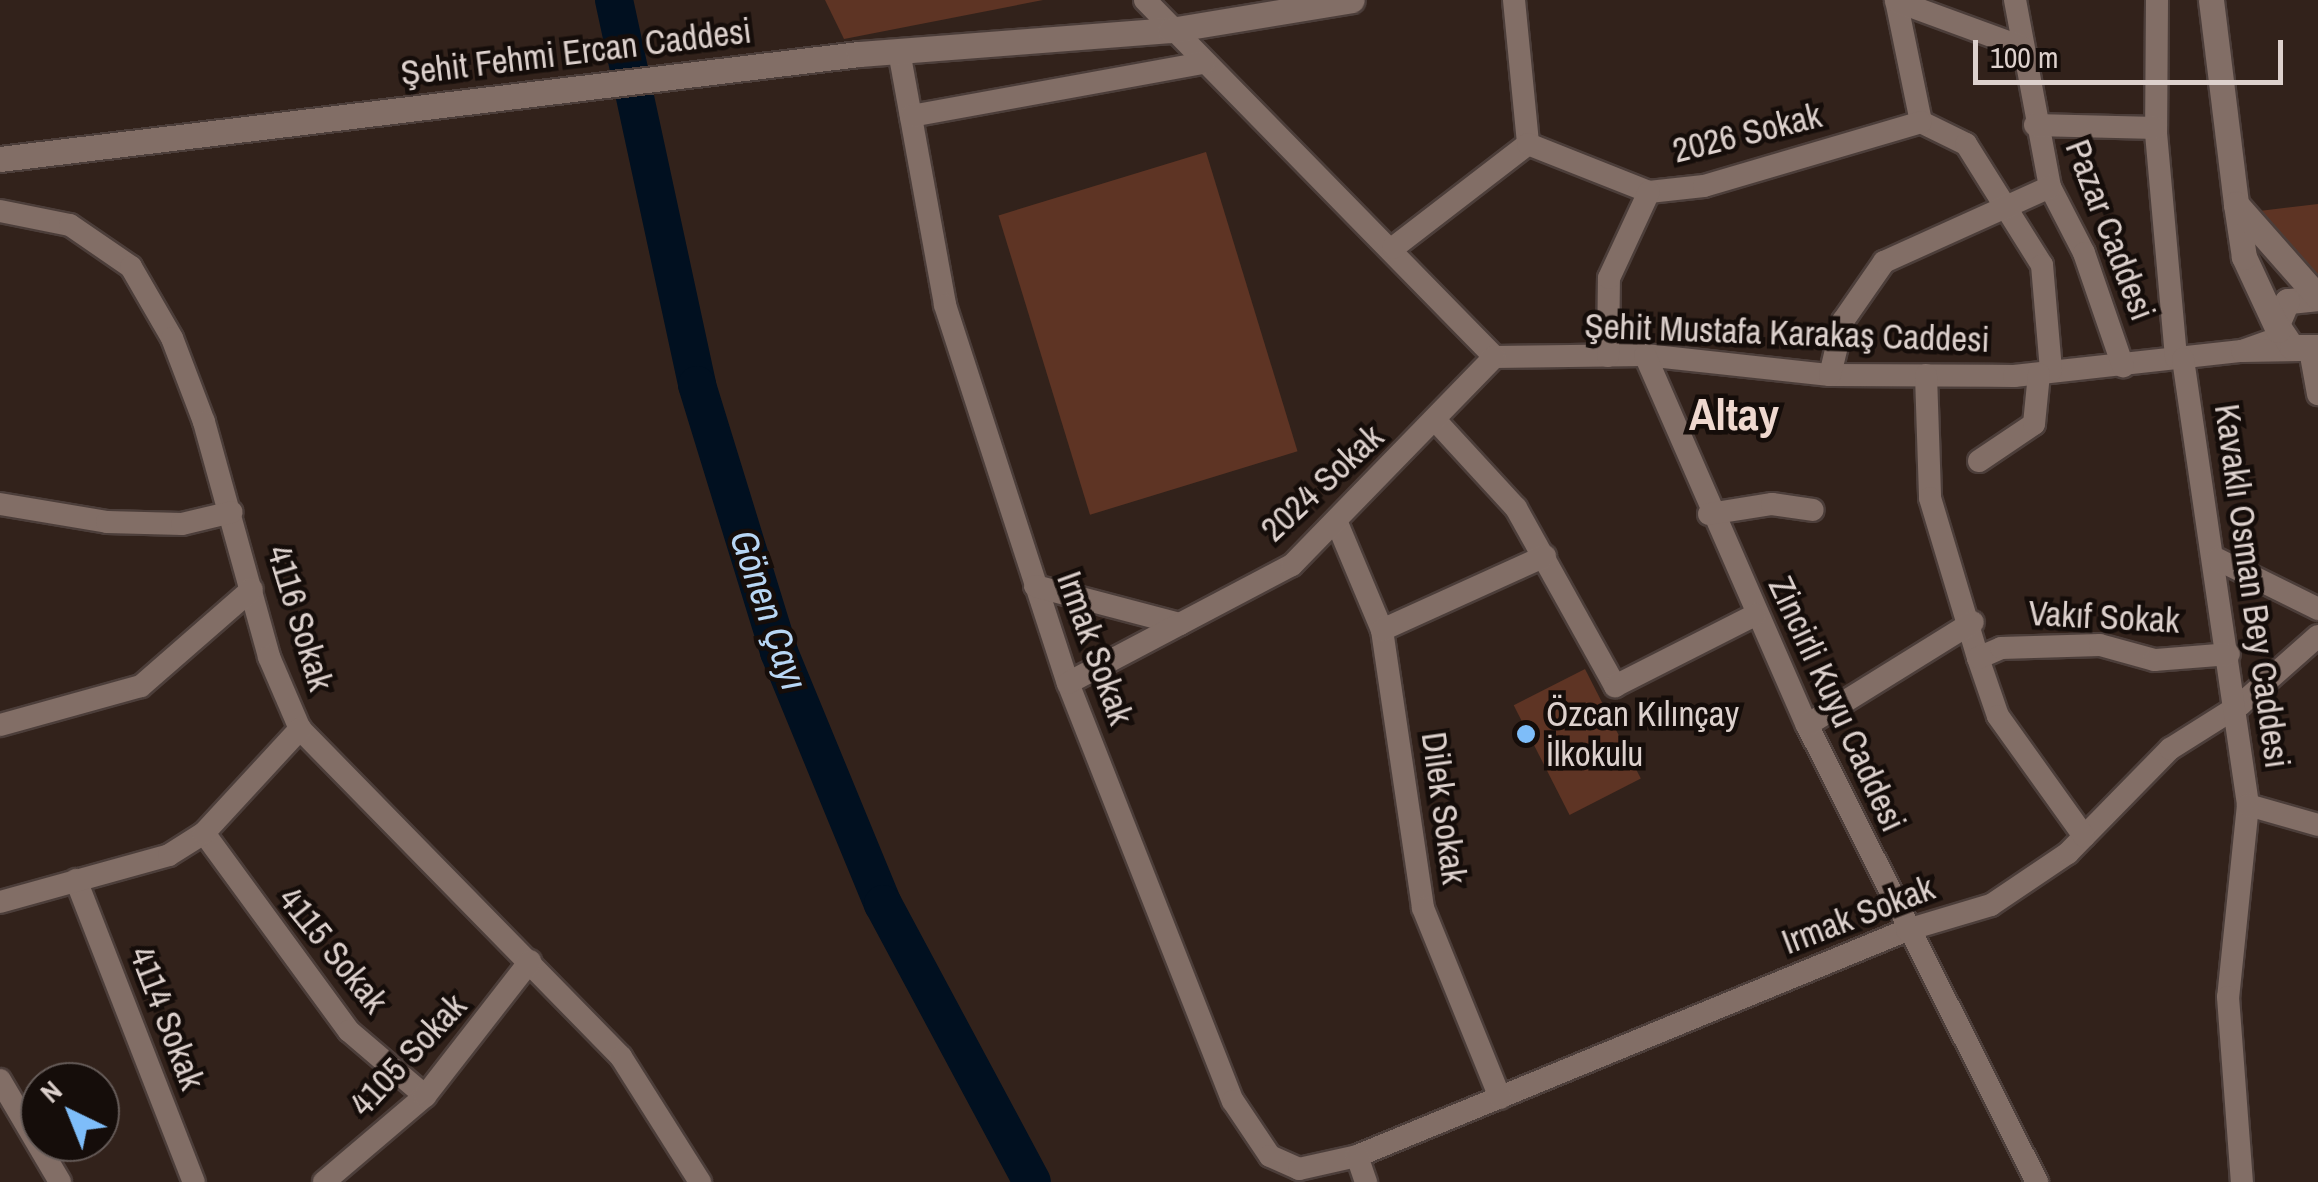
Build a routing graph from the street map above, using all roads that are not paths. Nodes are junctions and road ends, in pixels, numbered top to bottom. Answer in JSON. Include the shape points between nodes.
{"nodes":[{"id":1,"x":1145,"y":0,"type":"edge"},
{"id":2,"x":1352,"y":0,"type":"edge"},
{"id":3,"x":1514,"y":0,"type":"edge"},
{"id":4,"x":1896,"y":0,"type":"edge"},
{"id":5,"x":2015,"y":0,"type":"edge"},
{"id":6,"x":2156,"y":0,"type":"edge"},
{"id":7,"x":2211,"y":0,"type":"edge"},
{"id":8,"x":1171,"y":30,"type":"junction"},
{"id":9,"x":2022,"y":48,"type":"junction"},
{"id":10,"x":899,"y":51,"type":"junction"},
{"id":11,"x":1204,"y":63,"type":"junction"},
{"id":12,"x":911,"y":116,"type":"junction"},
{"id":13,"x":1921,"y":122,"type":"junction"},
{"id":14,"x":2035,"y":125,"type":"junction"},
{"id":15,"x":2156,"y":128,"type":"junction"},
{"id":16,"x":0,"y":142,"type":"edge"},
{"id":17,"x":1528,"y":144,"type":"junction"},
{"id":18,"x":47,"y":155,"type":"junction"},
{"id":19,"x":0,"y":159,"type":"edge"},
{"id":20,"x":2050,"y":187,"type":"junction"},
{"id":21,"x":1649,"y":192,"type":"junction"},
{"id":22,"x":2236,"y":204,"type":"junction"},
{"id":23,"x":2002,"y":206,"type":"junction"},
{"id":24,"x":0,"y":211,"type":"edge"},
{"id":25,"x":1393,"y":248,"type":"junction"},
{"id":26,"x":2318,"y":298,"type":"edge"},
{"id":27,"x":2298,"y":342,"type":"edge"},
{"id":28,"x":1645,"y":355,"type":"junction"},
{"id":29,"x":1608,"y":356,"type":"junction"},
{"id":30,"x":1494,"y":357,"type":"junction"},
{"id":31,"x":2179,"y":359,"type":"junction"},
{"id":32,"x":2123,"y":366,"type":"junction"},
{"id":33,"x":2045,"y":372,"type":"junction"},
{"id":34,"x":1830,"y":374,"type":"junction"},
{"id":35,"x":1926,"y":375,"type":"junction"},
{"id":36,"x":2318,"y":394,"type":"edge"},
{"id":37,"x":1436,"y":422,"type":"junction"},
{"id":38,"x":1979,"y":461,"type":"dead end"},
{"id":39,"x":0,"y":504,"type":"edge"},
{"id":40,"x":1813,"y":510,"type":"dead end"},
{"id":41,"x":232,"y":512,"type":"junction"},
{"id":42,"x":1709,"y":514,"type":"junction"},
{"id":43,"x":1337,"y":523,"type":"junction"},
{"id":44,"x":1545,"y":556,"type":"junction"},
{"id":45,"x":2217,"y":558,"type":"junction"},
{"id":46,"x":1036,"y":586,"type":"junction"},
{"id":47,"x":252,"y":588,"type":"junction"},
{"id":48,"x":2318,"y":609,"type":"edge"},
{"id":49,"x":1756,"y":615,"type":"junction"},
{"id":50,"x":1973,"y":622,"type":"junction"},
{"id":51,"x":1180,"y":624,"type":"junction"},
{"id":52,"x":1382,"y":630,"type":"junction"},
{"id":53,"x":2318,"y":636,"type":"edge"},
{"id":54,"x":2229,"y":654,"type":"junction"},
{"id":55,"x":1978,"y":658,"type":"junction"},
{"id":56,"x":1068,"y":683,"type":"junction"},
{"id":57,"x":2240,"y":705,"type":"junction"},
{"id":58,"x":0,"y":725,"type":"edge"},
{"id":59,"x":1807,"y":725,"type":"junction"},
{"id":60,"x":300,"y":729,"type":"junction"},
{"id":61,"x":2248,"y":806,"type":"junction"},
{"id":62,"x":2318,"y":825,"type":"edge"},
{"id":63,"x":204,"y":833,"type":"junction"},
{"id":64,"x":2084,"y":836,"type":"junction"},
{"id":65,"x":76,"y":880,"type":"junction"},
{"id":66,"x":0,"y":902,"type":"edge"},
{"id":67,"x":1907,"y":930,"type":"junction"},
{"id":68,"x":530,"y":962,"type":"junction"},
{"id":69,"x":3,"y":1093,"type":"edge"},
{"id":70,"x":425,"y":1096,"type":"junction"},
{"id":71,"x":1500,"y":1098,"type":"junction"},
{"id":72,"x":1357,"y":1156,"type":"junction"},
{"id":73,"x":60,"y":1182,"type":"edge"},
{"id":74,"x":194,"y":1182,"type":"edge"},
{"id":75,"x":324,"y":1182,"type":"edge"},
{"id":76,"x":700,"y":1182,"type":"edge"},
{"id":77,"x":1366,"y":1182,"type":"edge"},
{"id":78,"x":2038,"y":1182,"type":"edge"},
{"id":79,"x":2242,"y":1182,"type":"edge"}],
"edges":[{"from":1,"to":8,"type":"street"},
{"from":2,"to":8,"type":"main road","name":"Şehit Fehmi Ercan Caddesi"},
{"from":3,"to":17,"type":"street"},
{"from":4,"to":9,"type":"street"},
{"from":4,"to":13,"type":"street"},
{"from":5,"to":9,"type":"street","name":"Pazar Caddesi"},
{"from":6,"to":15,"type":"street","name":"Kavaklı Osman Bey Caddesi"},
{"from":7,"to":22,"type":"main road"},
{"from":8,"to":10,"type":"main road","name":"Şehit Fehmi Ercan Caddesi"},
{"from":8,"to":11,"type":"street"},
{"from":9,"to":14,"type":"street","name":"Pazar Caddesi"},
{"from":10,"to":12,"type":"street","name":"Irmak Sokak"},
{"from":10,"to":18,"type":"main road","name":"Şehit Fehmi Ercan Caddesi"},
{"from":11,"to":12,"type":"street"},
{"from":11,"to":25,"type":"street"},
{"from":12,"to":46,"type":"street","name":"Irmak Sokak","via":[[945,305]]},
{"from":13,"to":21,"type":"street","name":"2026 Sokak","via":[[1704,186]]},
{"from":13,"to":23,"type":"street","via":[[1966,144]]},
{"from":14,"to":15,"type":"street"},
{"from":14,"to":20,"type":"street","name":"Pazar Caddesi"},
{"from":15,"to":31,"type":"street","name":"Kavaklı Osman Bey Caddesi"},
{"from":16,"to":18,"type":"main road","name":"Şehit Fehmi Ercan Caddesi"},
{"from":17,"to":21,"type":"street","name":"2026 Sokak"},
{"from":17,"to":25,"type":"street"},
{"from":18,"to":19,"type":"main road","name":"Şehit Fehmi Ercan Caddesi"},
{"from":20,"to":23,"type":"street"},
{"from":20,"to":32,"type":"street","name":"Pazar Caddesi","via":[[2084,253]]},
{"from":21,"to":29,"type":"street","via":[[1608,278]]},
{"from":22,"to":26,"type":"main road"},
{"from":22,"to":27,"type":"main road","via":[[2244,257]]},
{"from":23,"to":33,"type":"street","via":[[2042,265]]},
{"from":23,"to":34,"type":"street","via":[[1884,262],[1843,321]]},
{"from":24,"to":41,"type":"street","name":"4116 Sokak","via":[[70,225],[131,268],[172,338]]},
{"from":25,"to":30,"type":"street"},
{"from":26,"to":27,"type":"main road","via":[[2287,301]]},
{"from":27,"to":31,"type":"street","name":"Şehit Mustafa Karakaş Caddesi"},
{"from":27,"to":36,"type":"street"},
{"from":28,"to":29,"type":"street","name":"Şehit Mustafa Karakaş Caddesi"},
{"from":28,"to":34,"type":"street","name":"Şehit Mustafa Karakaş Caddesi"},
{"from":28,"to":42,"type":"street","name":"Zincirli Kuyu Caddesi"},
{"from":29,"to":30,"type":"street","name":"Şehit Mustafa Karakaş Caddesi"},
{"from":30,"to":37,"type":"street","name":"2024 Sokak"},
{"from":31,"to":32,"type":"street","name":"Şehit Mustafa Karakaş Caddesi"},
{"from":31,"to":45,"type":"street","name":"Kavaklı Osman Bey Caddesi"},
{"from":32,"to":33,"type":"street","name":"Şehit Mustafa Karakaş Caddesi"},
{"from":33,"to":35,"type":"street","name":"Şehit Mustafa Karakaş Caddesi"},
{"from":33,"to":38,"type":"street","via":[[2034,424]]},
{"from":34,"to":35,"type":"street","name":"Şehit Mustafa Karakaş Caddesi"},
{"from":35,"to":50,"type":"street","via":[[1930,498]]},
{"from":37,"to":43,"type":"street","name":"2024 Sokak"},
{"from":37,"to":44,"type":"street"},
{"from":39,"to":41,"type":"street","via":[[108,522],[182,524]]},
{"from":40,"to":42,"type":"street","via":[[1772,504]]},
{"from":41,"to":47,"type":"street","name":"4116 Sokak"},
{"from":42,"to":49,"type":"street","name":"Zincirli Kuyu Caddesi"},
{"from":43,"to":51,"type":"street","name":"2024 Sokak","via":[[1292,565]]},
{"from":43,"to":52,"type":"street","name":"Dilek Sokak"},
{"from":44,"to":49,"type":"street","via":[[1615,686]]},
{"from":44,"to":52,"type":"street"},
{"from":45,"to":48,"type":"street"},
{"from":45,"to":54,"type":"street","name":"Kavaklı Osman Bey Caddesi"},
{"from":46,"to":51,"type":"street"},
{"from":46,"to":56,"type":"street","name":"Irmak Sokak"},
{"from":47,"to":58,"type":"street","via":[[140,686]]},
{"from":47,"to":60,"type":"street","name":"4116 Sokak"},
{"from":49,"to":59,"type":"street","name":"Zincirli Kuyu Caddesi"},
{"from":50,"to":55,"type":"street"},
{"from":50,"to":59,"type":"street"},
{"from":51,"to":56,"type":"street","name":"2024 Sokak"},
{"from":52,"to":71,"type":"street","name":"Dilek Sokak","via":[[1423,908]]},
{"from":53,"to":57,"type":"street","name":"Irmak Sokak"},
{"from":54,"to":55,"type":"street","name":"Vakıf Sokak","via":[[2155,660],[2100,645],[2000,648]]},
{"from":54,"to":57,"type":"street","name":"Kavaklı Osman Bey Caddesi"},
{"from":55,"to":64,"type":"street","via":[[1998,716]]},
{"from":56,"to":72,"type":"street","name":"Irmak Sokak","via":[[1250,1132],[1299,1169]]},
{"from":57,"to":61,"type":"street","name":"Kavaklı Osman Bey Caddesi"},
{"from":57,"to":64,"type":"street","name":"Irmak Sokak","via":[[2170,749]]},
{"from":59,"to":67,"type":"street","name":"Zincirli Kuyu Caddesi"},
{"from":60,"to":63,"type":"street"},
{"from":60,"to":68,"type":"street","name":"4116 Sokak"},
{"from":61,"to":62,"type":"street"},
{"from":61,"to":79,"type":"street","name":"Kavaklı Osman Bey Caddesi","via":[[2228,997]]},
{"from":63,"to":65,"type":"street","via":[[169,855]]},
{"from":63,"to":70,"type":"street","name":"4115 Sokak","via":[[349,1031]]},
{"from":64,"to":67,"type":"street","name":"Irmak Sokak","via":[[1991,905]]},
{"from":65,"to":66,"type":"street"},
{"from":65,"to":74,"type":"street","name":"4114 Sokak"},
{"from":67,"to":71,"type":"street","name":"Irmak Sokak"},
{"from":67,"to":78,"type":"street","name":"Zincirli Kuyu Caddesi"},
{"from":68,"to":70,"type":"street","name":"4105 Sokak"},
{"from":68,"to":76,"type":"street","name":"4116 Sokak","via":[[621,1058]]},
{"from":69,"to":73,"type":"street"},
{"from":70,"to":75,"type":"street","name":"4105 Sokak"},
{"from":71,"to":72,"type":"street","name":"Irmak Sokak"},
{"from":72,"to":77,"type":"street"}]}
